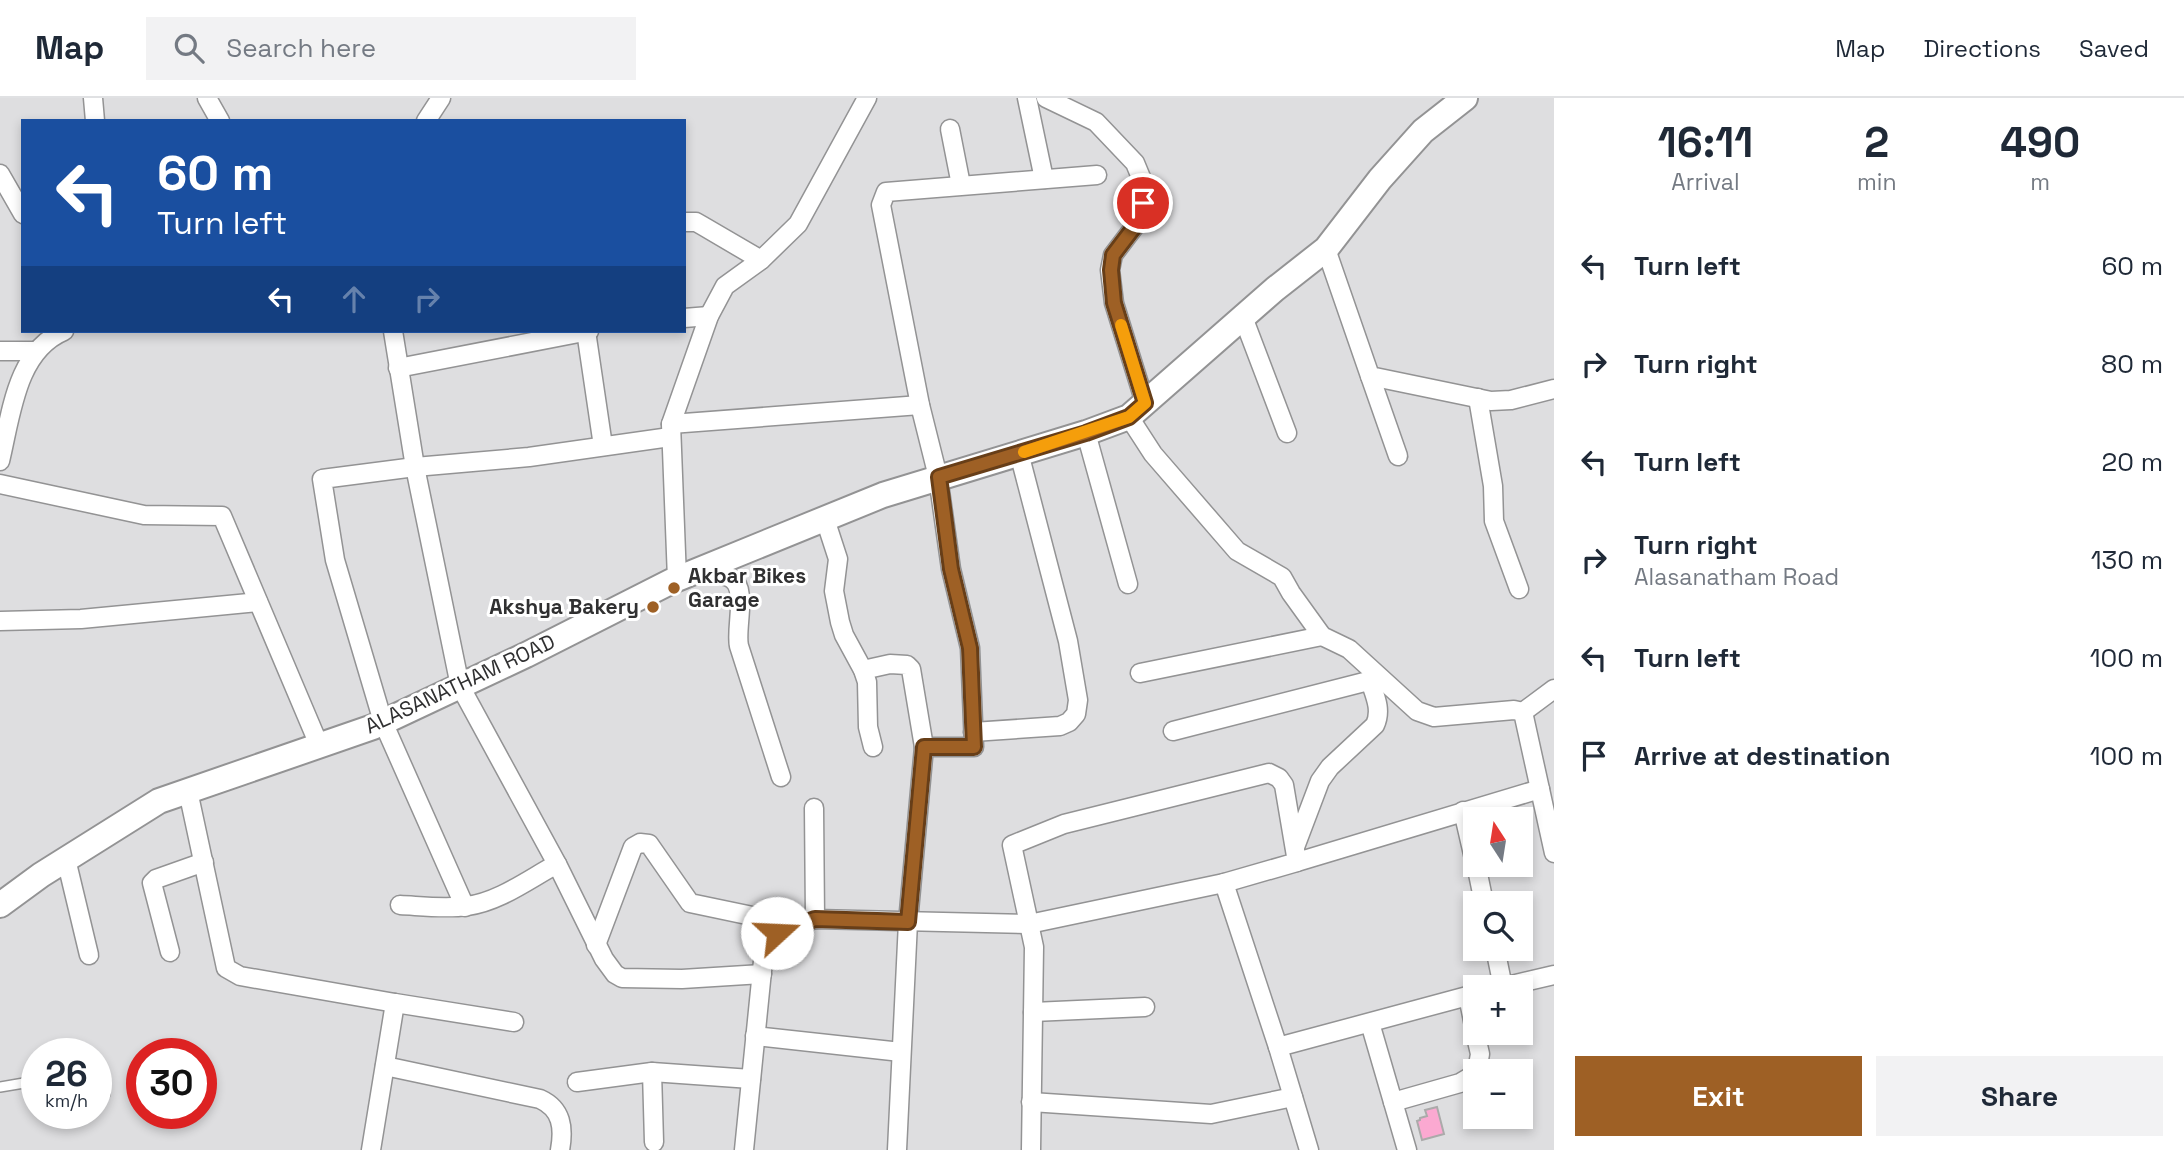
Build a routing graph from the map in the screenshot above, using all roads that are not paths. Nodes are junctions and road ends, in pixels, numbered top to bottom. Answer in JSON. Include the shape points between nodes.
{"nodes":[{"id":1,"x":93,"y":98,"type":"edge"},
{"id":2,"x":207,"y":98,"type":"edge"},
{"id":3,"x":441,"y":98,"type":"edge"},
{"id":4,"x":858,"y":98,"type":"edge"},
{"id":5,"x":867,"y":98,"type":"edge"},
{"id":6,"x":1027,"y":98,"type":"edge"},
{"id":7,"x":1046,"y":98,"type":"edge"},
{"id":8,"x":1464,"y":98,"type":"edge"},
{"id":9,"x":95,"y":119,"type":"edge"},
{"id":10,"x":219,"y":119,"type":"edge"},
{"id":11,"x":427,"y":119,"type":"edge"},
{"id":12,"x":950,"y":129,"type":"dead end"},
{"id":13,"x":0,"y":174,"type":"edge"},
{"id":14,"x":1097,"y":176,"type":"dead end"},
{"id":15,"x":1044,"y":179,"type":"junction"},
{"id":16,"x":961,"y":185,"type":"junction"},
{"id":17,"x":21,"y":211,"type":"edge"},
{"id":18,"x":686,"y":222,"type":"edge"},
{"id":19,"x":1326,"y":249,"type":"junction"},
{"id":20,"x":761,"y":261,"type":"junction"},
{"id":21,"x":709,"y":316,"type":"junction"},
{"id":22,"x":1243,"y":317,"type":"junction"},
{"id":23,"x":686,"y":318,"type":"edge"},
{"id":24,"x":55,"y":333,"type":"edge"},
{"id":25,"x":393,"y":333,"type":"edge"},
{"id":26,"x":577,"y":333,"type":"edge"},
{"id":27,"x":587,"y":333,"type":"edge"},
{"id":28,"x":0,"y":351,"type":"edge"},
{"id":29,"x":36,"y":351,"type":"junction"},
{"id":30,"x":398,"y":368,"type":"junction"},
{"id":31,"x":1370,"y":376,"type":"junction"},
{"id":32,"x":1554,"y":389,"type":"edge"},
{"id":33,"x":1478,"y":398,"type":"junction"},
{"id":34,"x":920,"y":405,"type":"junction"},
{"id":35,"x":1137,"y":410,"type":"junction"},
{"id":36,"x":671,"y":431,"type":"junction"},
{"id":37,"x":1086,"y":433,"type":"junction"},
{"id":38,"x":1287,"y":433,"type":"dead end"},
{"id":39,"x":603,"y":446,"type":"junction"},
{"id":40,"x":1019,"y":453,"type":"junction"},
{"id":41,"x":1398,"y":456,"type":"dead end"},
{"id":42,"x":0,"y":461,"type":"edge"},
{"id":43,"x":415,"y":467,"type":"junction"},
{"id":44,"x":939,"y":477,"type":"junction"},
{"id":45,"x":0,"y":484,"type":"edge"},
{"id":46,"x":825,"y":519,"type":"junction"},
{"id":47,"x":711,"y":565,"type":"junction"},
{"id":48,"x":677,"y":579,"type":"junction"},
{"id":49,"x":1128,"y":584,"type":"dead end"},
{"id":50,"x":1519,"y":589,"type":"dead end"},
{"id":51,"x":258,"y":602,"type":"junction"},
{"id":52,"x":0,"y":621,"type":"edge"},
{"id":53,"x":1322,"y":636,"type":"junction"},
{"id":54,"x":863,"y":670,"type":"junction"},
{"id":55,"x":1140,"y":673,"type":"dead end"},
{"id":56,"x":1375,"y":680,"type":"junction"},
{"id":57,"x":460,"y":686,"type":"junction"},
{"id":58,"x":1554,"y":689,"type":"edge"},
{"id":59,"x":1523,"y":712,"type":"junction"},
{"id":60,"x":383,"y":722,"type":"junction"},
{"id":61,"x":1173,"y":730,"type":"dead end"},
{"id":62,"x":973,"y":732,"type":"junction"},
{"id":63,"x":319,"y":746,"type":"junction"},
{"id":64,"x":873,"y":747,"type":"dead end"},
{"id":65,"x":924,"y":747,"type":"junction"},
{"id":66,"x":1554,"y":765,"type":"edge"},
{"id":67,"x":1535,"y":768,"type":"junction"},
{"id":68,"x":781,"y":777,"type":"dead end"},
{"id":69,"x":1540,"y":789,"type":"junction"},
{"id":70,"x":188,"y":791,"type":"junction"},
{"id":71,"x":1478,"y":807,"type":"edge"},
{"id":72,"x":814,"y":808,"type":"dead end"},
{"id":73,"x":1463,"y":811,"type":"edge"},
{"id":74,"x":1554,"y":853,"type":"edge"},
{"id":75,"x":1296,"y":855,"type":"junction"},
{"id":76,"x":66,"y":859,"type":"junction"},
{"id":77,"x":204,"y":862,"type":"junction"},
{"id":78,"x":557,"y":863,"type":"junction"},
{"id":79,"x":1224,"y":883,"type":"junction"},
{"id":80,"x":1,"y":898,"type":"edge"},
{"id":81,"x":400,"y":905,"type":"dead end"},
{"id":82,"x":465,"y":907,"type":"junction"},
{"id":83,"x":815,"y":919,"type":"junction"},
{"id":84,"x":908,"y":922,"type":"junction"},
{"id":85,"x":1029,"y":924,"type":"junction"},
{"id":86,"x":797,"y":926,"type":"junction"},
{"id":87,"x":596,"y":944,"type":"junction"},
{"id":88,"x":170,"y":952,"type":"dead end"},
{"id":89,"x":89,"y":955,"type":"dead end"},
{"id":90,"x":762,"y":974,"type":"junction"},
{"id":91,"x":1554,"y":975,"type":"edge"},
{"id":92,"x":1533,"y":980,"type":"edge"},
{"id":93,"x":1463,"y":997,"type":"edge"},
{"id":94,"x":396,"y":1003,"type":"junction"},
{"id":95,"x":1144,"y":1007,"type":"dead end"},
{"id":96,"x":1033,"y":1012,"type":"junction"},
{"id":97,"x":514,"y":1022,"type":"dead end"},
{"id":98,"x":1370,"y":1023,"type":"junction"},
{"id":99,"x":755,"y":1036,"type":"junction"},
{"id":100,"x":1278,"y":1047,"type":"junction"},
{"id":101,"x":901,"y":1052,"type":"junction"},
{"id":102,"x":385,"y":1066,"type":"junction"},
{"id":103,"x":652,"y":1072,"type":"junction"},
{"id":104,"x":751,"y":1079,"type":"junction"},
{"id":105,"x":1463,"y":1081,"type":"edge"},
{"id":106,"x":577,"y":1082,"type":"dead end"},
{"id":107,"x":21,"y":1084,"type":"edge"},
{"id":108,"x":0,"y":1087,"type":"edge"},
{"id":109,"x":1293,"y":1097,"type":"junction"},
{"id":110,"x":1031,"y":1102,"type":"junction"},
{"id":111,"x":1393,"y":1102,"type":"junction"},
{"id":112,"x":653,"y":1142,"type":"dead end"},
{"id":113,"x":371,"y":1150,"type":"edge"},
{"id":114,"x":560,"y":1150,"type":"edge"},
{"id":115,"x":744,"y":1150,"type":"edge"},
{"id":116,"x":897,"y":1150,"type":"edge"},
{"id":117,"x":1031,"y":1150,"type":"edge"},
{"id":118,"x":1309,"y":1150,"type":"edge"},
{"id":119,"x":1407,"y":1150,"type":"edge"}],
"edges":[{"from":1,"to":9,"type":"street"},
{"from":2,"to":10,"type":"street"},
{"from":3,"to":11,"type":"street"},
{"from":4,"to":5,"type":"street"},
{"from":5,"to":20,"type":"street","via":[[798,224]]},
{"from":6,"to":15,"type":"street"},
{"from":7,"to":35,"type":"street","via":[[1096,122],[1135,163],[1142,180],[1143,203],[1135,226],[1113,255],[1111,285]]},
{"from":8,"to":19,"type":"main road","via":[[1423,131]]},
{"from":12,"to":16,"type":"street"},
{"from":13,"to":17,"type":"street"},
{"from":14,"to":15,"type":"street"},
{"from":15,"to":16,"type":"street"},
{"from":16,"to":34,"type":"street","via":[[886,192],[881,205]]},
{"from":18,"to":20,"type":"street","via":[[696,222]]},
{"from":19,"to":22,"type":"main road"},
{"from":19,"to":31,"type":"street"},
{"from":20,"to":21,"type":"street","via":[[725,286]]},
{"from":21,"to":23,"type":"street"},
{"from":21,"to":36,"type":"street"},
{"from":22,"to":35,"type":"main road"},
{"from":22,"to":38,"type":"street"},
{"from":24,"to":29,"type":"street"},
{"from":25,"to":30,"type":"street"},
{"from":26,"to":30,"type":"street"},
{"from":27,"to":39,"type":"street"},
{"from":28,"to":29,"type":"street"},
{"from":29,"to":42,"type":"street","via":[[22,374]]},
{"from":30,"to":43,"type":"street"},
{"from":31,"to":33,"type":"street"},
{"from":31,"to":41,"type":"street"},
{"from":32,"to":33,"type":"street","via":[[1511,400]]},
{"from":33,"to":50,"type":"street","via":[[1493,486],[1494,521]]},
{"from":34,"to":36,"type":"street"},
{"from":34,"to":44,"type":"street"},
{"from":35,"to":37,"type":"main road","name":"ALASANATHAM ROAD"},
{"from":35,"to":53,"type":"street","via":[[1153,454],[1237,551],[1282,577]]},
{"from":36,"to":39,"type":"street"},
{"from":36,"to":48,"type":"street"},
{"from":37,"to":40,"type":"main road","name":"ALASANATHAM ROAD"},
{"from":37,"to":49,"type":"street"},
{"from":39,"to":43,"type":"street"},
{"from":40,"to":44,"type":"main road","name":"ALASANATHAM ROAD"},
{"from":40,"to":62,"type":"street","via":[[1068,641],[1078,700],[1076,714],[1060,726]]},
{"from":43,"to":57,"type":"street"},
{"from":43,"to":60,"type":"street","via":[[322,479],[335,560]]},
{"from":44,"to":46,"type":"main road","name":"ALASANATHAM ROAD"},
{"from":44,"to":62,"type":"street","via":[[951,569],[970,648]]},
{"from":45,"to":51,"type":"street","via":[[144,514],[222,516]]},
{"from":46,"to":47,"type":"main road","name":"ALASANATHAM ROAD"},
{"from":46,"to":54,"type":"street","via":[[838,559],[834,592],[840,622]]},
{"from":47,"to":48,"type":"main road","name":"ALASANATHAM ROAD"},
{"from":47,"to":68,"type":"street","via":[[716,573],[732,578],[741,597],[739,646]]},
{"from":48,"to":57,"type":"main road","name":"ALASANATHAM ROAD"},
{"from":51,"to":52,"type":"street"},
{"from":51,"to":63,"type":"street"},
{"from":53,"to":55,"type":"street"},
{"from":53,"to":56,"type":"street","via":[[1349,649]]},
{"from":54,"to":64,"type":"street"},
{"from":54,"to":65,"type":"street","via":[[908,665]]},
{"from":56,"to":59,"type":"street","via":[[1417,711],[1434,717]]},
{"from":56,"to":61,"type":"street"},
{"from":56,"to":75,"type":"street","via":[[1379,717],[1320,781]]},
{"from":57,"to":60,"type":"main road","name":"ALASANATHAM ROAD"},
{"from":57,"to":78,"type":"street"},
{"from":58,"to":59,"type":"street"},
{"from":59,"to":67,"type":"street"},
{"from":60,"to":63,"type":"main road","name":"ALASANATHAM ROAD"},
{"from":60,"to":82,"type":"street"},
{"from":62,"to":65,"type":"street","via":[[974,747]]},
{"from":63,"to":70,"type":"main road","name":"ALASANATHAM ROAD"},
{"from":65,"to":84,"type":"street"},
{"from":66,"to":67,"type":"street"},
{"from":67,"to":69,"type":"street"},
{"from":69,"to":71,"type":"street"},
{"from":69,"to":74,"type":"street"},
{"from":70,"to":76,"type":"main road","name":"ALASANATHAM ROAD","via":[[159,801]]},
{"from":70,"to":77,"type":"street"},
{"from":72,"to":83,"type":"street"},
{"from":73,"to":75,"type":"street"},
{"from":75,"to":79,"type":"street"},
{"from":75,"to":85,"type":"street","via":[[1284,785],[1269,773],[1063,824],[1012,845]]},
{"from":76,"to":80,"type":"main road","name":"ALASANATHAM ROAD"},
{"from":76,"to":89,"type":"street"},
{"from":77,"to":88,"type":"street","via":[[152,883]]},
{"from":77,"to":94,"type":"street","via":[[226,968],[232,973]]},
{"from":78,"to":82,"type":"street","via":[[498,897]]},
{"from":78,"to":87,"type":"street"},
{"from":79,"to":85,"type":"street"},
{"from":79,"to":100,"type":"street"},
{"from":81,"to":82,"type":"street"},
{"from":83,"to":84,"type":"street"},
{"from":83,"to":86,"type":"street"},
{"from":84,"to":85,"type":"street"},
{"from":84,"to":101,"type":"street"},
{"from":85,"to":96,"type":"street","via":[[1034,947]]},
{"from":86,"to":87,"type":"street","via":[[695,906],[649,844],[640,843],[633,847]]},
{"from":86,"to":90,"type":"street","via":[[766,943]]},
{"from":87,"to":90,"type":"street","via":[[622,978]]},
{"from":90,"to":99,"type":"street"},
{"from":91,"to":92,"type":"street"},
{"from":93,"to":98,"type":"street"},
{"from":94,"to":97,"type":"street"},
{"from":94,"to":102,"type":"street"},
{"from":95,"to":96,"type":"street"},
{"from":96,"to":110,"type":"street"},
{"from":98,"to":100,"type":"street"},
{"from":98,"to":111,"type":"street"},
{"from":99,"to":101,"type":"street"},
{"from":99,"to":104,"type":"street"},
{"from":100,"to":109,"type":"street"},
{"from":101,"to":116,"type":"street"},
{"from":102,"to":113,"type":"street"},
{"from":102,"to":114,"type":"street","via":[[540,1099],[561,1120]]},
{"from":103,"to":104,"type":"street"},
{"from":103,"to":106,"type":"street"},
{"from":103,"to":112,"type":"street"},
{"from":104,"to":115,"type":"street"},
{"from":105,"to":111,"type":"street"},
{"from":107,"to":108,"type":"lane"},
{"from":109,"to":110,"type":"street","via":[[1211,1114]]},
{"from":109,"to":118,"type":"street"},
{"from":110,"to":117,"type":"street"},
{"from":111,"to":119,"type":"street"}]}
